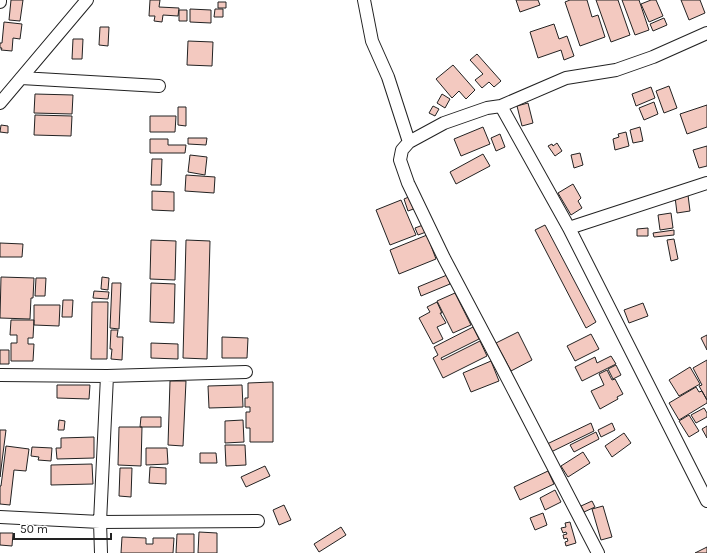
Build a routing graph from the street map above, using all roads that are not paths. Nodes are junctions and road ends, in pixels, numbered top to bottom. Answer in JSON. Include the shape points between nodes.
{"nodes":[{"id":1,"x":88,"y":0,"type":"edge"},
{"id":2,"x":364,"y":0,"type":"edge"},
{"id":3,"x":707,"y":32,"type":"edge"},
{"id":4,"x":21,"y":78,"type":"junction"},
{"id":5,"x":159,"y":86,"type":"dead end"},
{"id":6,"x":0,"y":103,"type":"edge"},
{"id":7,"x":501,"y":106,"type":"junction"},
{"id":8,"x":409,"y":142,"type":"junction"},
{"id":9,"x":707,"y":184,"type":"edge"},
{"id":10,"x":569,"y":228,"type":"junction"},
{"id":11,"x":246,"y":372,"type":"dead end"},
{"id":12,"x":0,"y":375,"type":"edge"},
{"id":13,"x":107,"y":376,"type":"junction"},
{"id":14,"x":707,"y":500,"type":"edge"},
{"id":15,"x":0,"y":517,"type":"edge"},
{"id":16,"x":258,"y":521,"type":"dead end"},
{"id":17,"x":100,"y":522,"type":"junction"},
{"id":18,"x":102,"y":553,"type":"edge"},
{"id":19,"x":598,"y":553,"type":"edge"}],
"edges":[{"from":1,"to":4,"type":"street"},
{"from":2,"to":8,"type":"street","via":[[372,41],[388,77]]},
{"from":3,"to":7,"type":"street","via":[[653,57],[616,70],[566,78]]},
{"from":4,"to":5,"type":"street"},
{"from":4,"to":6,"type":"street"},
{"from":7,"to":8,"type":"street","via":[[486,108],[444,123]]},
{"from":7,"to":10,"type":"street"},
{"from":8,"to":19,"type":"street","via":[[402,150],[400,160],[408,183],[444,258]]},
{"from":9,"to":10,"type":"street"},
{"from":10,"to":14,"type":"street"},
{"from":11,"to":13,"type":"street"},
{"from":12,"to":13,"type":"street"},
{"from":13,"to":17,"type":"street"},
{"from":15,"to":17,"type":"street"},
{"from":16,"to":17,"type":"street"},
{"from":17,"to":18,"type":"street"}]}
